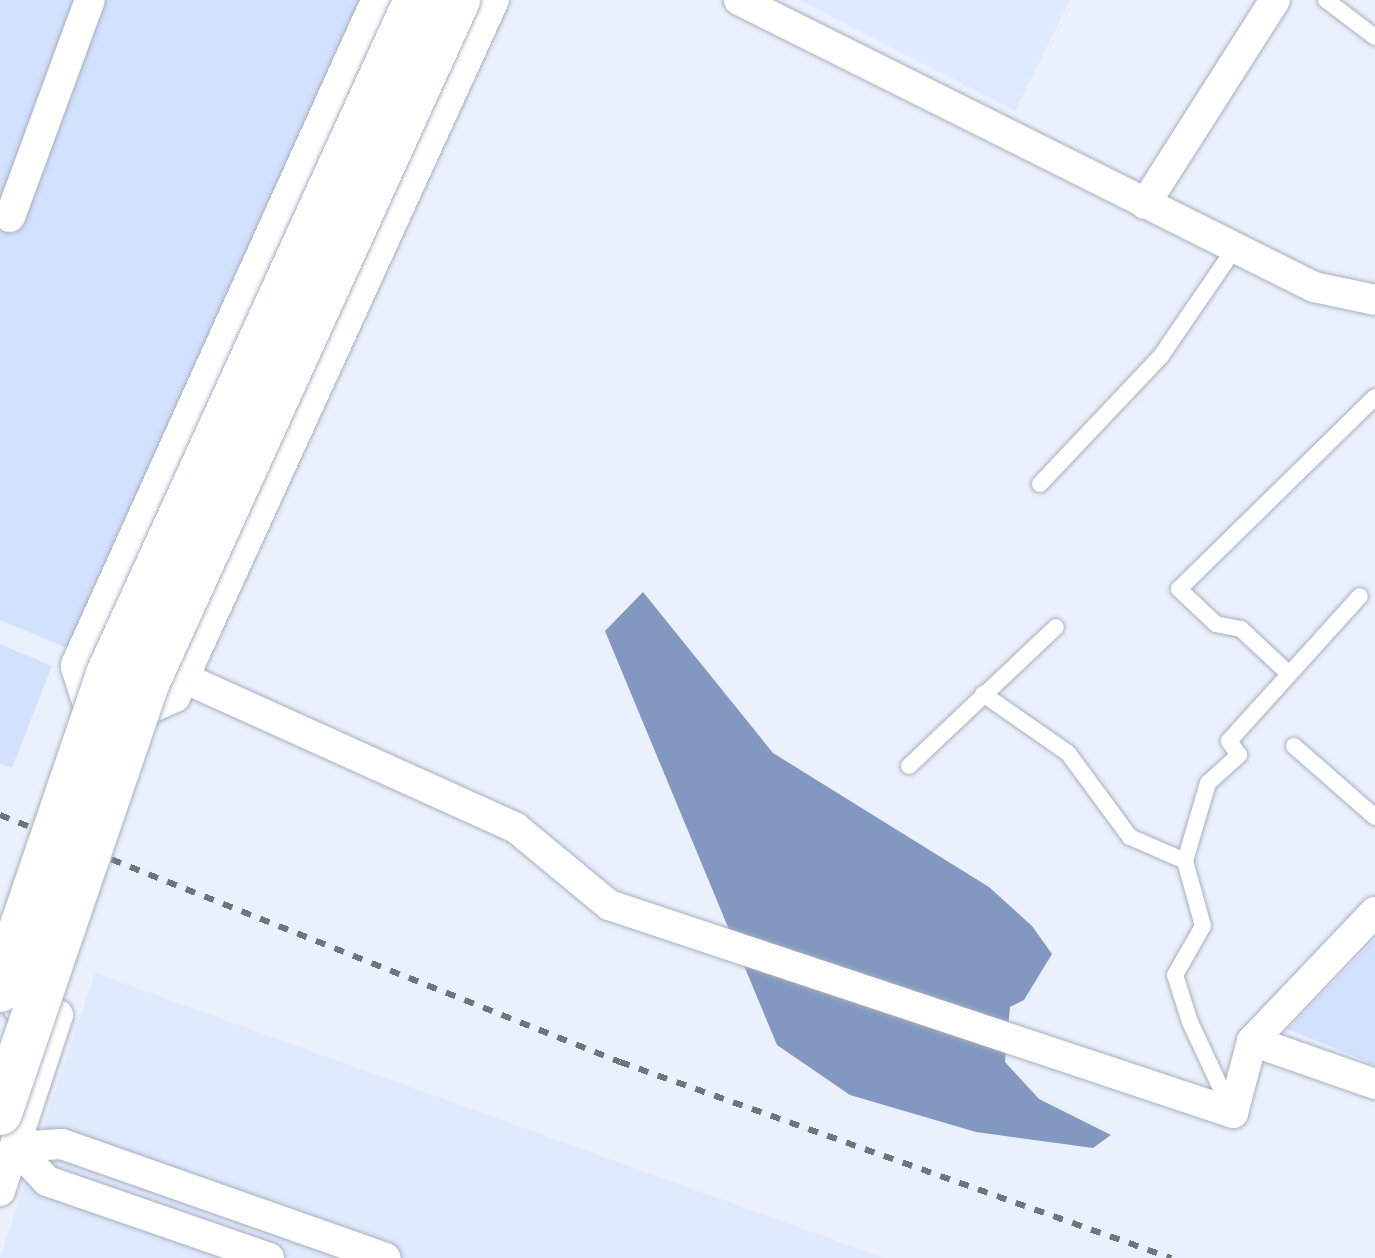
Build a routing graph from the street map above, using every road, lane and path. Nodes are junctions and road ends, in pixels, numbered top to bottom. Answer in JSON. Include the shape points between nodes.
{"nodes":[{"id":1,"x":90,"y":0,"type":"edge"},
{"id":2,"x":384,"y":0,"type":"edge"},
{"id":3,"x":416,"y":0,"type":"edge"},
{"id":4,"x":458,"y":0,"type":"edge"},
{"id":5,"x":494,"y":0,"type":"edge"},
{"id":6,"x":739,"y":0,"type":"edge"},
{"id":7,"x":1275,"y":0,"type":"edge"},
{"id":8,"x":1326,"y":0,"type":"edge"},
{"id":9,"x":1375,"y":37,"type":"edge"},
{"id":10,"x":1145,"y":204,"type":"junction"},
{"id":11,"x":10,"y":217,"type":"dead end"},
{"id":12,"x":1235,"y":248,"type":"junction"},
{"id":13,"x":1375,"y":300,"type":"edge"},
{"id":14,"x":1375,"y":397,"type":"edge"},
{"id":15,"x":1040,"y":484,"type":"dead end"},
{"id":16,"x":1360,"y":596,"type":"dead end"},
{"id":17,"x":1056,"y":627,"type":"dead end"},
{"id":18,"x":1289,"y":674,"type":"junction"},
{"id":19,"x":184,"y":678,"type":"junction"},
{"id":20,"x":983,"y":694,"type":"junction"},
{"id":21,"x":103,"y":729,"type":"joint"},
{"id":22,"x":1294,"y":746,"type":"dead end"},
{"id":23,"x":909,"y":766,"type":"dead end"},
{"id":24,"x":1375,"y":817,"type":"edge"},
{"id":25,"x":1185,"y":861,"type":"junction"},
{"id":26,"x":1375,"y":912,"type":"edge"},
{"id":27,"x":0,"y":990,"type":"edge"},
{"id":28,"x":0,"y":1003,"type":"edge"},
{"id":29,"x":1252,"y":1041,"type":"junction"},
{"id":30,"x":1375,"y":1084,"type":"edge"},
{"id":31,"x":1233,"y":1113,"type":"junction"},
{"id":32,"x":7,"y":1130,"type":"edge"},
{"id":33,"x":0,"y":1191,"type":"edge"},
{"id":34,"x":349,"y":1252,"type":"edge"},
{"id":35,"x":269,"y":1258,"type":"edge"},
{"id":36,"x":385,"y":1258,"type":"edge"}],
"edges":[{"from":1,"to":11,"type":"street"},
{"from":2,"to":21,"type":"street","via":[[83,666]]},
{"from":3,"to":27,"type":"street","bridge":true,"via":[[108,674]]},
{"from":4,"to":32,"type":"street","bridge":true,"via":[[146,686]]},
{"from":5,"to":19,"type":"street"},
{"from":6,"to":10,"type":"street"},
{"from":7,"to":10,"type":"street"},
{"from":8,"to":9,"type":"lane"},
{"from":10,"to":12,"type":"street"},
{"from":12,"to":13,"type":"street","via":[[1314,287]]},
{"from":12,"to":15,"type":"lane","via":[[1161,356]]},
{"from":14,"to":18,"type":"lane","via":[[1179,589],[1216,624],[1241,629]]},
{"from":16,"to":18,"type":"lane"},
{"from":17,"to":20,"type":"lane"},
{"from":18,"to":25,"type":"lane","via":[[1229,741],[1239,755],[1208,783]]},
{"from":19,"to":21,"type":"street","via":[[175,697]]},
{"from":19,"to":31,"type":"street","via":[[516,828],[609,905]]},
{"from":20,"to":23,"type":"lane"},
{"from":20,"to":25,"type":"lane","via":[[1068,753],[1130,837]]},
{"from":22,"to":24,"type":"lane"},
{"from":25,"to":31,"type":"lane","via":[[1203,926],[1175,975],[1190,1022]]},
{"from":26,"to":29,"type":"street"},
{"from":28,"to":32,"type":"street","via":[[58,1015]]},
{"from":29,"to":30,"type":"street"},
{"from":29,"to":31,"type":"street"},
{"from":32,"to":33,"type":"street"},
{"from":32,"to":34,"type":"street","via":[[62,1144]]},
{"from":32,"to":35,"type":"street","via":[[47,1181]]},
{"from":34,"to":36,"type":"street"}]}
